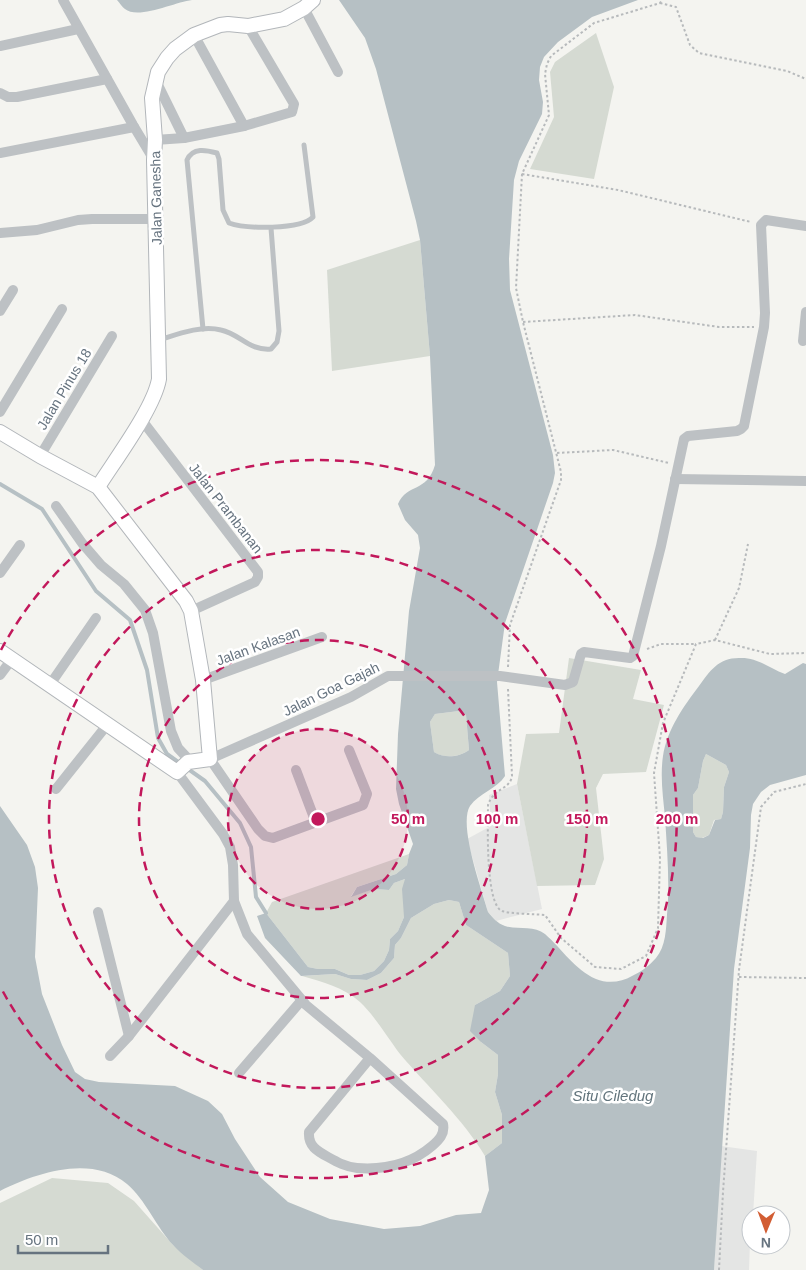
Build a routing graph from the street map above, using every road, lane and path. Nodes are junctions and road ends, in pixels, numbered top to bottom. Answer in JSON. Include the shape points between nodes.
{"nodes":[{"id":1,"x":63,"y":0,"type":"edge"},
{"id":2,"x":662,"y":0,"type":"edge"},
{"id":3,"x":660,"y":3,"type":"junction"},
{"id":4,"x":308,"y":4,"type":"edge"},
{"id":5,"x":248,"y":26,"type":"junction"},
{"id":6,"x":78,"y":29,"type":"junction"},
{"id":7,"x":194,"y":35,"type":"junction"},
{"id":8,"x":0,"y":46,"type":"edge"},
{"id":9,"x":338,"y":72,"type":"dead end"},
{"id":10,"x":107,"y":79,"type":"junction"},
{"id":11,"x":806,"y":79,"type":"edge"},
{"id":12,"x":156,"y":81,"type":"junction"},
{"id":13,"x":0,"y":93,"type":"edge"},
{"id":14,"x":244,"y":126,"type":"junction"},
{"id":15,"x":134,"y":127,"type":"junction"},
{"id":16,"x":184,"y":138,"type":"junction"},
{"id":17,"x":155,"y":140,"type":"junction"},
{"id":18,"x":304,"y":145,"type":"dead end"},
{"id":19,"x":0,"y":153,"type":"edge"},
{"id":20,"x":154,"y":160,"type":"junction"},
{"id":21,"x":522,"y":174,"type":"junction"},
{"id":22,"x":156,"y":219,"type":"junction"},
{"id":23,"x":761,"y":225,"type":"junction"},
{"id":24,"x":806,"y":226,"type":"edge"},
{"id":25,"x":271,"y":228,"type":"junction"},
{"id":26,"x":0,"y":233,"type":"edge"},
{"id":27,"x":13,"y":290,"type":"dead end"},
{"id":28,"x":62,"y":309,"type":"dead end"},
{"id":29,"x":0,"y":311,"type":"edge"},
{"id":30,"x":806,"y":312,"type":"edge"},
{"id":31,"x":523,"y":322,"type":"junction"},
{"id":32,"x":764,"y":327,"type":"junction"},
{"id":33,"x":203,"y":329,"type":"junction"},
{"id":34,"x":112,"y":336,"type":"dead end"},
{"id":35,"x":159,"y":340,"type":"junction"},
{"id":36,"x":803,"y":341,"type":"dead end"},
{"id":37,"x":0,"y":412,"type":"edge"},
{"id":38,"x":141,"y":419,"type":"junction"},
{"id":39,"x":0,"y":432,"type":"edge"},
{"id":40,"x":556,"y":453,"type":"junction"},
{"id":41,"x":40,"y":456,"type":"junction"},
{"id":42,"x":678,"y":465,"type":"junction"},
{"id":43,"x":675,"y":479,"type":"junction"},
{"id":44,"x":806,"y":481,"type":"edge"},
{"id":45,"x":98,"y":487,"type":"junction"},
{"id":46,"x":56,"y":506,"type":"dead end"},
{"id":47,"x":748,"y":544,"type":"dead end"},
{"id":48,"x":20,"y":545,"type":"dead end"},
{"id":49,"x":0,"y":573,"type":"edge"},
{"id":50,"x":191,"y":611,"type":"junction"},
{"id":51,"x":96,"y":618,"type":"dead end"},
{"id":52,"x":322,"y":637,"type":"dead end"},
{"id":53,"x":715,"y":640,"type":"junction"},
{"id":54,"x":696,"y":644,"type":"junction"},
{"id":55,"x":636,"y":650,"type":"junction"},
{"id":56,"x":0,"y":651,"type":"edge"},
{"id":57,"x":806,"y":652,"type":"edge"},
{"id":58,"x":12,"y":659,"type":"junction"},
{"id":59,"x":0,"y":675,"type":"edge"},
{"id":60,"x":504,"y":677,"type":"junction"},
{"id":61,"x":203,"y":680,"type":"junction"},
{"id":62,"x":48,"y":686,"type":"junction"},
{"id":63,"x":107,"y":725,"type":"junction"},
{"id":64,"x":349,"y":750,"type":"dead end"},
{"id":65,"x":210,"y":759,"type":"junction"},
{"id":66,"x":184,"y":766,"type":"junction"},
{"id":67,"x":296,"y":770,"type":"dead end"},
{"id":68,"x":806,"y":784,"type":"edge"},
{"id":69,"x":56,"y":789,"type":"dead end"},
{"id":70,"x":316,"y":823,"type":"junction"},
{"id":71,"x":234,"y":901,"type":"junction"},
{"id":72,"x":98,"y":912,"type":"dead end"},
{"id":73,"x":739,"y":977,"type":"junction"},
{"id":74,"x":806,"y":978,"type":"edge"},
{"id":75,"x":302,"y":1001,"type":"junction"},
{"id":76,"x":129,"y":1036,"type":"junction"},
{"id":77,"x":110,"y":1056,"type":"dead end"},
{"id":78,"x":370,"y":1058,"type":"junction"},
{"id":79,"x":239,"y":1073,"type":"dead end"},
{"id":80,"x":718,"y":1270,"type":"edge"}],
"edges":[{"from":1,"to":6,"type":"street"},
{"from":2,"to":3,"type":"path"},
{"from":3,"to":11,"type":"path","via":[[676,7],[690,45],[699,53]]},
{"from":3,"to":21,"type":"path","via":[[594,23],[551,56],[545,74],[549,115]]},
{"from":4,"to":5,"type":"street","name":"Jalan Ganesha","via":[[284,19]]},
{"from":4,"to":9,"type":"street"},
{"from":5,"to":7,"type":"street","name":"Jalan Ganesha","via":[[228,24]]},
{"from":5,"to":14,"type":"street","via":[[294,104],[292,112]]},
{"from":6,"to":8,"type":"street"},
{"from":6,"to":10,"type":"street"},
{"from":7,"to":12,"type":"street","name":"Jalan Ganesha","via":[[167,58]]},
{"from":7,"to":14,"type":"street"},
{"from":10,"to":13,"type":"street","via":[[17,97]]},
{"from":10,"to":15,"type":"street"},
{"from":12,"to":16,"type":"street"},
{"from":12,"to":17,"type":"street","name":"Jalan Ganesha","via":[[152,98]]},
{"from":14,"to":16,"type":"street"},
{"from":15,"to":19,"type":"street"},
{"from":15,"to":20,"type":"street"},
{"from":16,"to":17,"type":"street"},
{"from":17,"to":20,"type":"street","name":"Jalan Ganesha"},
{"from":18,"to":25,"type":"lane","via":[[313,217],[308,221]]},
{"from":20,"to":22,"type":"street","name":"Jalan Ganesha"},
{"from":21,"to":23,"type":"path","via":[[618,190]]},
{"from":21,"to":31,"type":"path","via":[[516,288]]},
{"from":22,"to":26,"type":"street","via":[[78,220],[37,230]]},
{"from":22,"to":35,"type":"street","name":"Jalan Ganesha"},
{"from":23,"to":24,"type":"street","via":[[766,220]]},
{"from":23,"to":32,"type":"street"},
{"from":25,"to":33,"type":"lane","via":[[279,331],[277,342],[271,349],[258,349],[230,333]]},
{"from":25,"to":33,"type":"lane","via":[[229,224],[223,210],[217,153],[206,150],[189,154]]},
{"from":27,"to":29,"type":"street"},
{"from":28,"to":37,"type":"street"},
{"from":30,"to":36,"type":"street"},
{"from":31,"to":32,"type":"path","via":[[635,315],[719,327]]},
{"from":31,"to":40,"type":"path"},
{"from":32,"to":42,"type":"street","via":[[744,426],[737,432],[688,436],[684,439]]},
{"from":33,"to":35,"type":"lane"},
{"from":34,"to":41,"type":"street","name":"Jalan Pinus 18"},
{"from":35,"to":38,"type":"street","name":"Jalan Ganesha","via":[[158,388]]},
{"from":38,"to":45,"type":"street","name":"Jalan Ganesha"},
{"from":38,"to":50,"type":"street","name":"Jalan Prambanan","via":[[258,572],[255,582]]},
{"from":39,"to":41,"type":"street"},
{"from":40,"to":42,"type":"path","via":[[613,450]]},
{"from":40,"to":60,"type":"path","via":[[561,480],[510,625]]},
{"from":41,"to":45,"type":"street"},
{"from":42,"to":43,"type":"street"},
{"from":43,"to":44,"type":"street"},
{"from":43,"to":55,"type":"street"},
{"from":45,"to":50,"type":"street"},
{"from":46,"to":66,"type":"street","via":[[82,544],[124,584],[145,610],[154,633],[171,730]]},
{"from":47,"to":53,"type":"path","via":[[739,588]]},
{"from":48,"to":49,"type":"street"},
{"from":50,"to":61,"type":"street"},
{"from":51,"to":62,"type":"street"},
{"from":52,"to":61,"type":"street","name":"Jalan Kalasan"},
{"from":53,"to":54,"type":"path"},
{"from":53,"to":57,"type":"path","via":[[770,654]]},
{"from":54,"to":55,"type":"path","via":[[661,644]]},
{"from":54,"to":60,"type":"path","via":[[663,723],[654,773],[660,858],[658,928],[646,956],[621,969],[595,968],[561,938],[545,915],[502,911],[496,907],[489,883],[488,805],[492,794],[512,780]]},
{"from":55,"to":60,"type":"street","name":"Jalan Goa Gajah","via":[[630,658],[584,652],[573,682],[565,685]]},
{"from":56,"to":58,"type":"street"},
{"from":58,"to":59,"type":"street"},
{"from":58,"to":62,"type":"street"},
{"from":60,"to":65,"type":"street","name":"Jalan Goa Gajah","via":[[388,676],[351,697]]},
{"from":61,"to":65,"type":"street"},
{"from":62,"to":63,"type":"street"},
{"from":63,"to":66,"type":"street"},
{"from":63,"to":69,"type":"street"},
{"from":64,"to":70,"type":"street","via":[[367,794],[366,800],[363,805]]},
{"from":65,"to":66,"type":"street"},
{"from":65,"to":70,"type":"street","via":[[265,836],[272,838]]},
{"from":66,"to":71,"type":"street","via":[[230,847]]},
{"from":67,"to":70,"type":"street"},
{"from":68,"to":73,"type":"path","via":[[774,792],[761,807]]},
{"from":71,"to":75,"type":"street","via":[[247,934]]},
{"from":71,"to":76,"type":"street"},
{"from":72,"to":76,"type":"street"},
{"from":73,"to":74,"type":"path"},
{"from":73,"to":80,"type":"path"},
{"from":75,"to":78,"type":"street"},
{"from":75,"to":79,"type":"street"},
{"from":76,"to":77,"type":"street"},
{"from":78,"to":78,"type":"street","via":[[309,1132],[312,1147],[357,1168],[401,1164],[422,1155],[443,1133],[443,1124]]}]}
